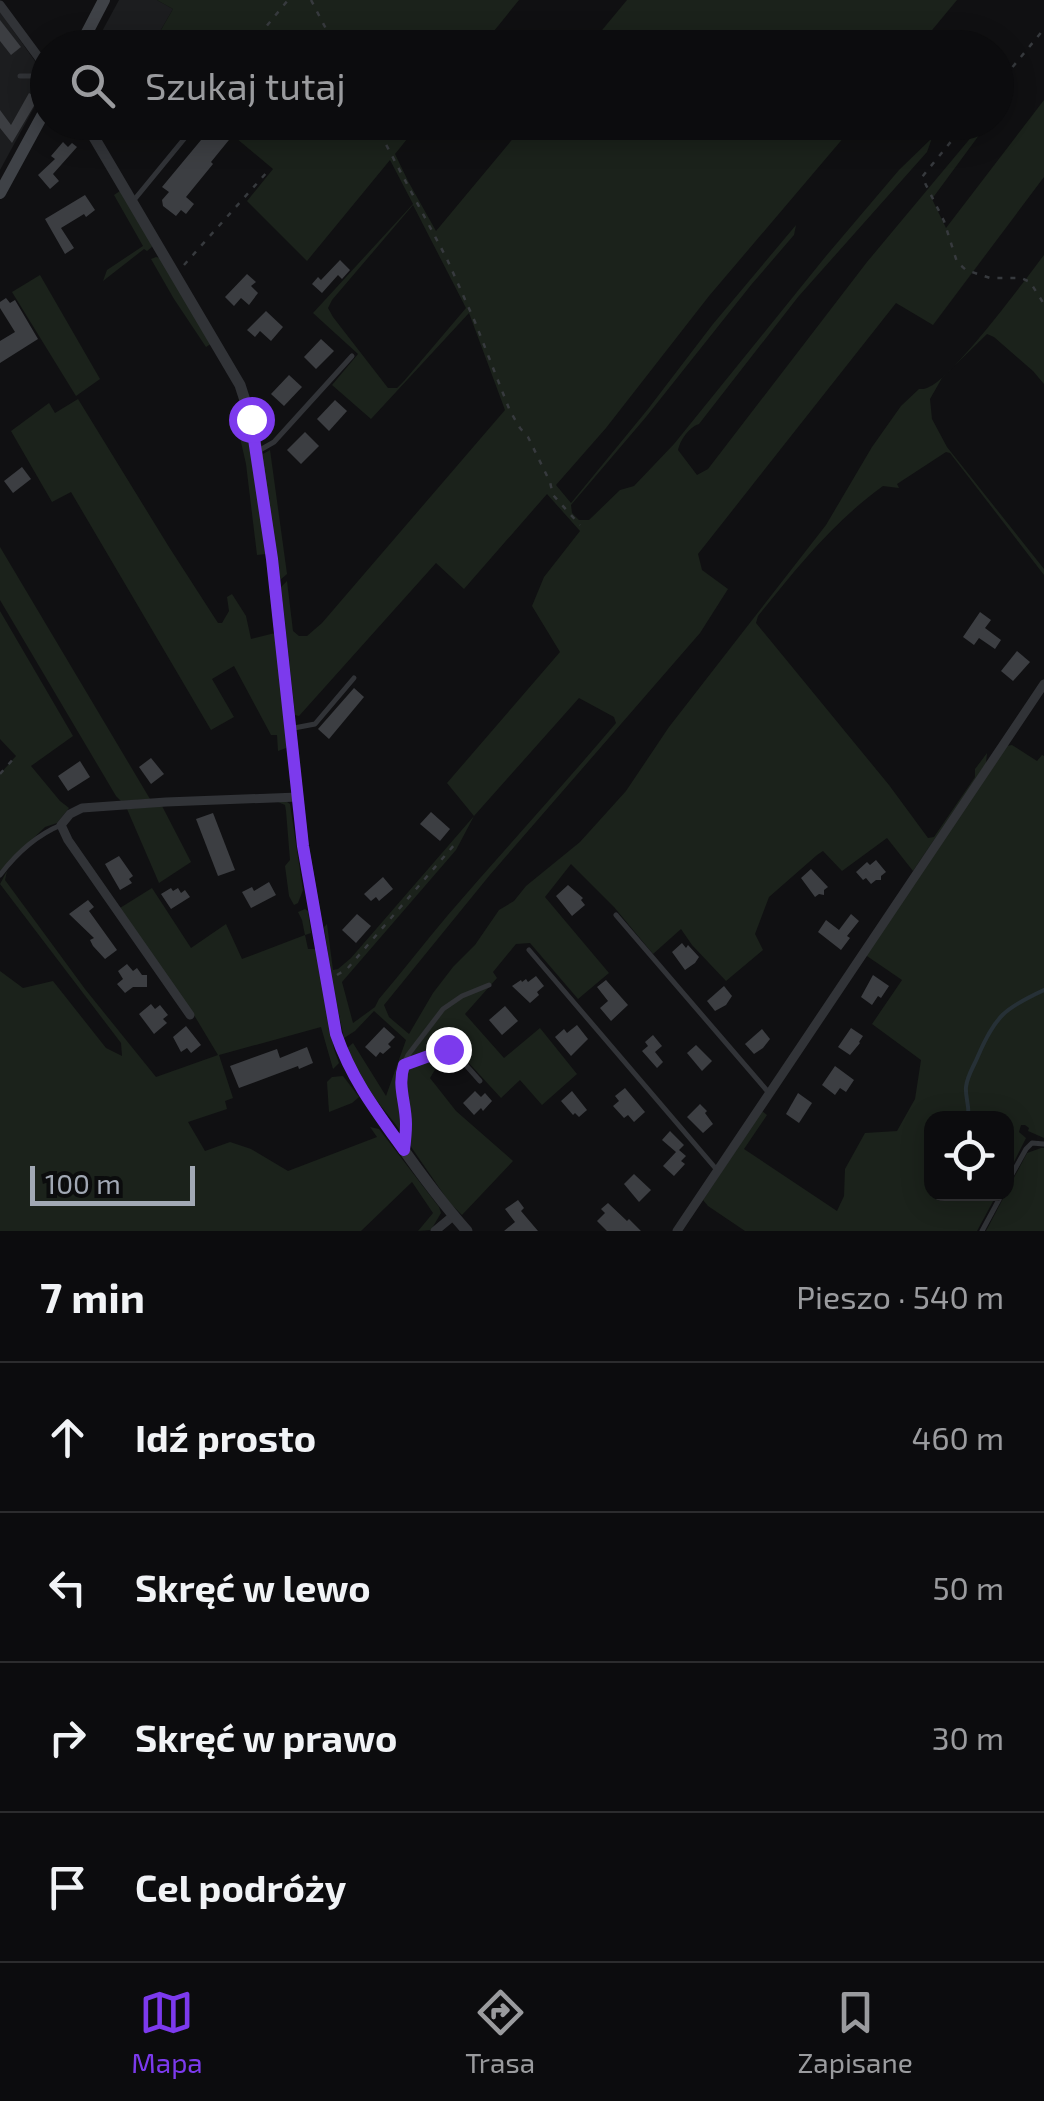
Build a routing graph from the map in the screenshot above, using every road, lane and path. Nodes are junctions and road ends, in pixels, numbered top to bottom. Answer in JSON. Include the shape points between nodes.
{"nodes":[{"id":1,"x":104,"y":0,"type":"edge"},
{"id":2,"x":288,"y":0,"type":"edge"},
{"id":3,"x":311,"y":0,"type":"edge"},
{"id":4,"x":0,"y":5,"type":"edge"},
{"id":5,"x":1044,"y":29,"type":"edge"},
{"id":6,"x":88,"y":30,"type":"edge"},
{"id":7,"x":263,"y":30,"type":"edge"},
{"id":8,"x":327,"y":30,"type":"edge"},
{"id":9,"x":30,"y":46,"type":"edge"},
{"id":10,"x":1014,"y":65,"type":"edge"},
{"id":11,"x":20,"y":76,"type":"dead end"},
{"id":12,"x":30,"y":76,"type":"edge"},
{"id":13,"x":30,"y":133,"type":"edge"},
{"id":14,"x":96,"y":140,"type":"edge"},
{"id":15,"x":183,"y":140,"type":"edge"},
{"id":16,"x":384,"y":140,"type":"edge"},
{"id":17,"x":953,"y":140,"type":"edge"},
{"id":18,"x":268,"y":171,"type":"dead end"},
{"id":19,"x":0,"y":193,"type":"edge"},
{"id":20,"x":132,"y":202,"type":"junction"},
{"id":21,"x":173,"y":270,"type":"junction"},
{"id":22,"x":1044,"y":304,"type":"edge"},
{"id":23,"x":352,"y":356,"type":"dead end"},
{"id":24,"x":257,"y":452,"type":"junction"},
{"id":25,"x":580,"y":525,"type":"dead end"},
{"id":26,"x":354,"y":678,"type":"dead end"},
{"id":27,"x":1044,"y":684,"type":"edge"},
{"id":28,"x":291,"y":729,"type":"junction"},
{"id":29,"x":14,"y":758,"type":"dead end"},
{"id":30,"x":0,"y":774,"type":"edge"},
{"id":31,"x":298,"y":797,"type":"junction"},
{"id":32,"x":60,"y":825,"type":"junction"},
{"id":33,"x":455,"y":844,"type":"dead end"},
{"id":34,"x":0,"y":875,"type":"edge"},
{"id":35,"x":616,"y":915,"type":"dead end"},
{"id":36,"x":529,"y":950,"type":"dead end"},
{"id":37,"x":326,"y":978,"type":"junction"},
{"id":38,"x":489,"y":985,"type":"dead end"},
{"id":39,"x":190,"y":1015,"type":"dead end"},
{"id":40,"x":404,"y":1065,"type":"junction"},
{"id":41,"x":480,"y":1081,"type":"dead end"},
{"id":42,"x":769,"y":1093,"type":"junction"},
{"id":43,"x":1044,"y":1144,"type":"edge"},
{"id":44,"x":404,"y":1150,"type":"junction"},
{"id":45,"x":717,"y":1170,"type":"junction"},
{"id":46,"x":1014,"y":1171,"type":"edge"},
{"id":47,"x":998,"y":1201,"type":"edge"},
{"id":48,"x":453,"y":1216,"type":"junction"},
{"id":49,"x":434,"y":1231,"type":"edge"},
{"id":50,"x":467,"y":1231,"type":"edge"},
{"id":51,"x":677,"y":1231,"type":"edge"},
{"id":52,"x":982,"y":1231,"type":"edge"}],
"edges":[{"from":1,"to":6,"type":"main road"},
{"from":2,"to":7,"type":"path"},
{"from":3,"to":8,"type":"path"},
{"from":4,"to":9,"type":"street"},
{"from":5,"to":10,"type":"path"},
{"from":11,"to":12,"type":"lane"},
{"from":13,"to":19,"type":"main road"},
{"from":14,"to":20,"type":"street"},
{"from":15,"to":20,"type":"lane"},
{"from":16,"to":25,"type":"path","via":[[447,259],[510,411],[554,495]]},
{"from":17,"to":22,"type":"path","via":[[922,178],[957,262],[990,278],[1030,282]]},
{"from":18,"to":21,"type":"path"},
{"from":20,"to":21,"type":"street"},
{"from":21,"to":24,"type":"street","via":[[240,385]]},
{"from":23,"to":24,"type":"lane","via":[[274,442]]},
{"from":24,"to":28,"type":"street"},
{"from":26,"to":28,"type":"lane","via":[[314,724]]},
{"from":27,"to":42,"type":"street"},
{"from":28,"to":31,"type":"street"},
{"from":29,"to":30,"type":"path"},
{"from":31,"to":32,"type":"street","via":[[82,808]]},
{"from":31,"to":37,"type":"street"},
{"from":32,"to":34,"type":"lane"},
{"from":32,"to":39,"type":"street"},
{"from":33,"to":37,"type":"path","via":[[347,969]]},
{"from":35,"to":42,"type":"lane"},
{"from":36,"to":45,"type":"lane"},
{"from":37,"to":44,"type":"street","via":[[346,1062]]},
{"from":38,"to":40,"type":"lane","via":[[443,1009]]},
{"from":40,"to":41,"type":"lane","via":[[448,1049]]},
{"from":40,"to":44,"type":"lane"},
{"from":42,"to":45,"type":"street"},
{"from":43,"to":46,"type":"lane","via":[[1032,1143]]},
{"from":44,"to":48,"type":"street"},
{"from":45,"to":51,"type":"street"},
{"from":47,"to":52,"type":"lane"},
{"from":48,"to":49,"type":"street"},
{"from":48,"to":50,"type":"street"}]}
